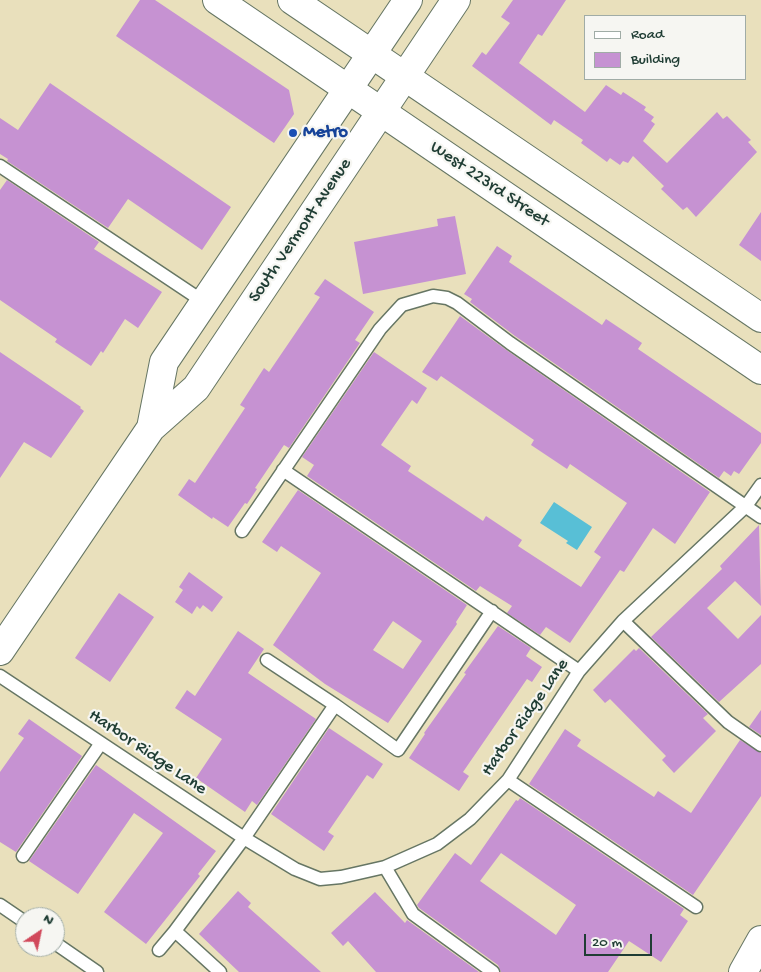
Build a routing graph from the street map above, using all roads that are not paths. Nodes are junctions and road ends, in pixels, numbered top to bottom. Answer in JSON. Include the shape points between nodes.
{"nodes":[{"id":1,"x":217,"y":0,"type":"edge"},
{"id":2,"x":292,"y":0,"type":"edge"},
{"id":3,"x":408,"y":0,"type":"edge"},
{"id":4,"x":456,"y":0,"type":"edge"},
{"id":5,"x":371,"y":53,"type":"junction"},
{"id":6,"x":406,"y":76,"type":"junction"},
{"id":7,"x":347,"y":89,"type":"junction"},
{"id":8,"x":381,"y":112,"type":"junction"},
{"id":9,"x":0,"y":166,"type":"edge"},
{"id":10,"x":204,"y":302,"type":"junction"},
{"id":11,"x":761,"y":318,"type":"edge"},
{"id":12,"x":761,"y":370,"type":"edge"},
{"id":13,"x":151,"y":428,"type":"junction"},
{"id":14,"x":283,"y":470,"type":"junction"},
{"id":15,"x":761,"y":485,"type":"edge"},
{"id":16,"x":746,"y":506,"type":"junction"},
{"id":17,"x":761,"y":517,"type":"edge"},
{"id":18,"x":242,"y":531,"type":"dead end"},
{"id":19,"x":492,"y":611,"type":"junction"},
{"id":20,"x":623,"y":620,"type":"junction"},
{"id":21,"x":2,"y":645,"type":"edge"},
{"id":22,"x":267,"y":660,"type":"dead end"},
{"id":23,"x":579,"y":671,"type":"junction"},
{"id":24,"x":0,"y":676,"type":"edge"},
{"id":25,"x":335,"y":705,"type":"junction"},
{"id":26,"x":101,"y":743,"type":"junction"},
{"id":27,"x":761,"y":745,"type":"edge"},
{"id":28,"x":508,"y":780,"type":"junction"},
{"id":29,"x":244,"y":838,"type":"junction"},
{"id":30,"x":23,"y":856,"type":"dead end"},
{"id":31,"x":385,"y":866,"type":"junction"},
{"id":32,"x":0,"y":905,"type":"edge"},
{"id":33,"x":696,"y":907,"type":"dead end"},
{"id":34,"x":15,"y":915,"type":"edge"},
{"id":35,"x":175,"y":931,"type":"junction"},
{"id":36,"x":761,"y":940,"type":"edge"},
{"id":37,"x":65,"y":950,"type":"edge"},
{"id":38,"x":159,"y":950,"type":"dead end"},
{"id":39,"x":97,"y":972,"type":"edge"},
{"id":40,"x":220,"y":972,"type":"edge"},
{"id":41,"x":493,"y":972,"type":"edge"},
{"id":42,"x":743,"y":972,"type":"edge"}],
"edges":[{"from":1,"to":7,"type":"main road","name":"West 223rd Street"},
{"from":2,"to":5,"type":"main road"},
{"from":3,"to":5,"type":"main road","name":"South Vermont Avenue"},
{"from":4,"to":6,"type":"main road","name":"South Vermont Avenue"},
{"from":5,"to":6,"type":"main road"},
{"from":5,"to":7,"type":"main road","name":"South Vermont Avenue"},
{"from":6,"to":8,"type":"main road","name":"South Vermont Avenue"},
{"from":6,"to":11,"type":"main road"},
{"from":7,"to":8,"type":"main road","name":"West 223rd Street"},
{"from":7,"to":10,"type":"main road","name":"South Vermont Avenue"},
{"from":8,"to":12,"type":"main road","name":"West 223rd Street"},
{"from":8,"to":13,"type":"main road","name":"South Vermont Avenue","via":[[196,388]]},
{"from":9,"to":10,"type":"lane"},
{"from":10,"to":13,"type":"main road","name":"South Vermont Avenue","via":[[164,362]]},
{"from":13,"to":21,"type":"main road","name":"South Vermont Avenue"},
{"from":14,"to":16,"type":"lane","via":[[367,346],[392,315],[402,305],[433,296],[456,303]]},
{"from":14,"to":18,"type":"lane"},
{"from":14,"to":19,"type":"lane"},
{"from":15,"to":16,"type":"lane","name":"Harbor Ridge Lane"},
{"from":16,"to":17,"type":"lane"},
{"from":16,"to":20,"type":"lane","name":"Harbor Ridge Lane"},
{"from":19,"to":23,"type":"lane"},
{"from":19,"to":25,"type":"lane","via":[[398,750]]},
{"from":20,"to":23,"type":"lane","name":"Harbor Ridge Lane"},
{"from":20,"to":27,"type":"lane","via":[[728,722]]},
{"from":22,"to":25,"type":"lane"},
{"from":23,"to":28,"type":"lane","name":"Harbor Ridge Lane"},
{"from":24,"to":26,"type":"lane","name":"Harbor Ridge Lane"},
{"from":25,"to":29,"type":"lane"},
{"from":26,"to":29,"type":"lane","name":"Harbor Ridge Lane"},
{"from":26,"to":30,"type":"lane"},
{"from":28,"to":31,"type":"lane","name":"Harbor Ridge Lane","via":[[470,820],[437,844]]},
{"from":28,"to":33,"type":"lane"},
{"from":29,"to":31,"type":"lane","name":"Harbor Ridge Lane","via":[[295,869],[320,879],[341,878]]},
{"from":29,"to":35,"type":"lane"},
{"from":31,"to":41,"type":"lane","via":[[413,914]]},
{"from":32,"to":34,"type":"lane"},
{"from":35,"to":38,"type":"lane"},
{"from":35,"to":40,"type":"lane"},
{"from":36,"to":42,"type":"main road"},
{"from":37,"to":39,"type":"lane"}]}
